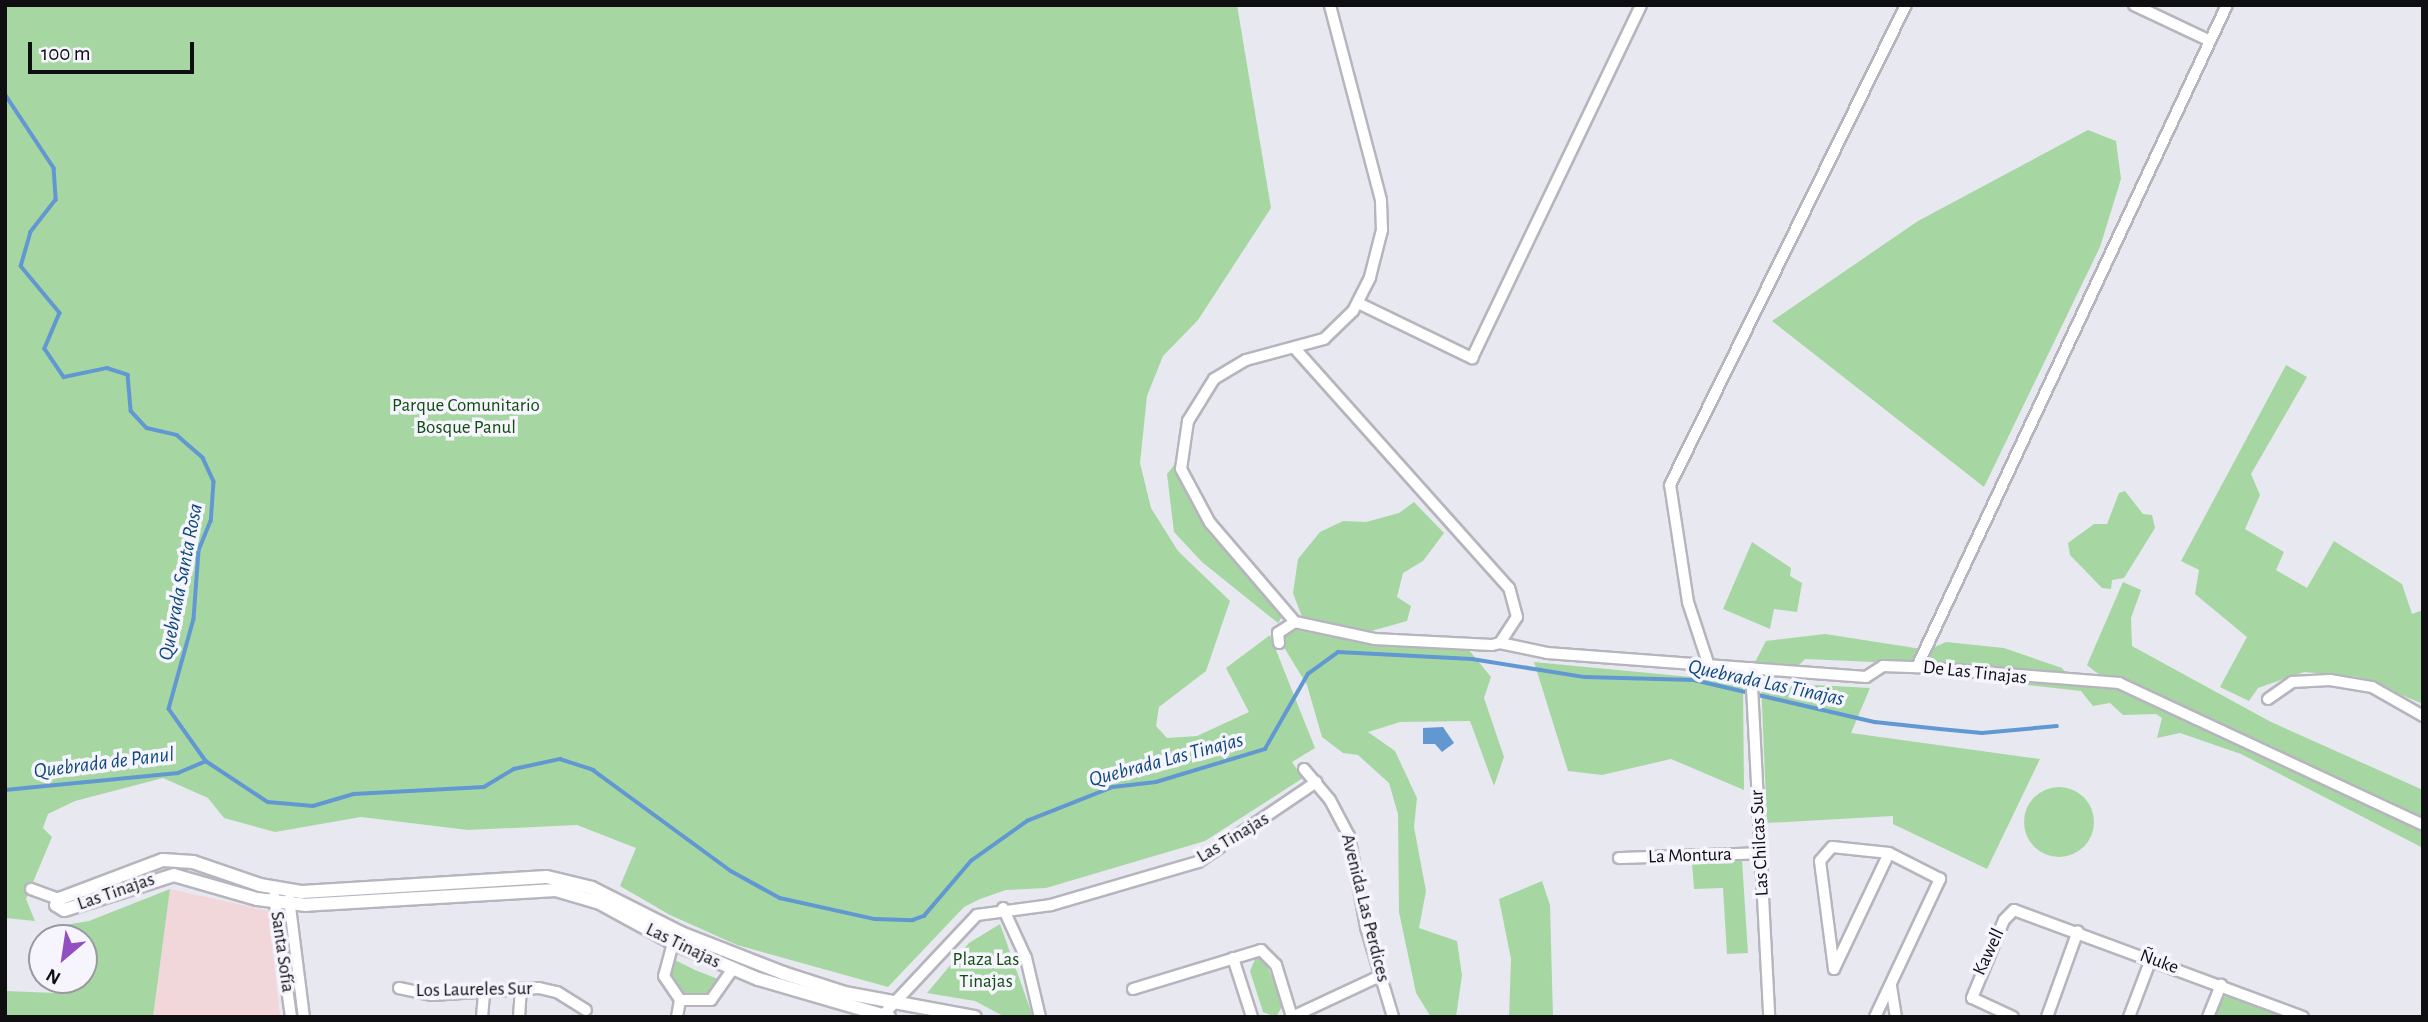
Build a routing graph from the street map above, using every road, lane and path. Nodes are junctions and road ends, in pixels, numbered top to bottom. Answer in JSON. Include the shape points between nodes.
{"nodes":[{"id":1,"x":1330,"y":5,"type":"edge"},
{"id":2,"x":1641,"y":5,"type":"edge"},
{"id":3,"x":1906,"y":5,"type":"edge"},
{"id":4,"x":2134,"y":5,"type":"edge"},
{"id":5,"x":2227,"y":5,"type":"edge"},
{"id":6,"x":2210,"y":41,"type":"junction"},
{"id":7,"x":1358,"y":303,"type":"junction"},
{"id":8,"x":1296,"y":350,"type":"junction"},
{"id":9,"x":1295,"y":622,"type":"junction"},
{"id":10,"x":1279,"y":643,"type":"dead end"},
{"id":11,"x":1500,"y":643,"type":"junction"},
{"id":12,"x":1709,"y":666,"type":"junction"},
{"id":13,"x":1917,"y":667,"type":"junction"},
{"id":14,"x":1751,"y":668,"type":"junction"},
{"id":15,"x":2268,"y":699,"type":"dead end"},
{"id":16,"x":2423,"y":716,"type":"edge"},
{"id":17,"x":1304,"y":769,"type":"dead end"},
{"id":18,"x":1316,"y":782,"type":"junction"},
{"id":19,"x":2423,"y":825,"type":"edge"},
{"id":20,"x":1760,"y":853,"type":"junction"},
{"id":21,"x":1889,"y":853,"type":"junction"},
{"id":22,"x":1619,"y":858,"type":"dead end"},
{"id":23,"x":273,"y":888,"type":"junction"},
{"id":24,"x":31,"y":889,"type":"dead end"},
{"id":25,"x":288,"y":897,"type":"junction"},
{"id":26,"x":59,"y":899,"type":"junction"},
{"id":27,"x":274,"y":902,"type":"junction"},
{"id":28,"x":1003,"y":908,"type":"junction"},
{"id":29,"x":2014,"y":910,"type":"joint"},
{"id":30,"x":2078,"y":931,"type":"junction"},
{"id":31,"x":673,"y":943,"type":"junction"},
{"id":32,"x":1233,"y":958,"type":"junction"},
{"id":33,"x":2151,"y":959,"type":"junction"},
{"id":34,"x":733,"y":969,"type":"junction"},
{"id":35,"x":1380,"y":976,"type":"junction"},
{"id":36,"x":1891,"y":983,"type":"junction"},
{"id":37,"x":2221,"y":984,"type":"junction"},
{"id":38,"x":400,"y":988,"type":"dead end"},
{"id":39,"x":521,"y":988,"type":"junction"},
{"id":40,"x":1133,"y":989,"type":"dead end"},
{"id":41,"x":484,"y":993,"type":"junction"},
{"id":42,"x":680,"y":1000,"type":"junction"},
{"id":43,"x":891,"y":1002,"type":"junction"},
{"id":44,"x":586,"y":1010,"type":"dead end"},
{"id":45,"x":886,"y":1016,"type":"edge"},
{"id":46,"x":291,"y":1017,"type":"edge"},
{"id":47,"x":304,"y":1017,"type":"edge"},
{"id":48,"x":482,"y":1017,"type":"edge"},
{"id":49,"x":519,"y":1017,"type":"edge"},
{"id":50,"x":677,"y":1017,"type":"edge"},
{"id":51,"x":975,"y":1017,"type":"edge"},
{"id":52,"x":1040,"y":1017,"type":"edge"},
{"id":53,"x":1252,"y":1017,"type":"edge"},
{"id":54,"x":1292,"y":1017,"type":"edge"},
{"id":55,"x":1393,"y":1017,"type":"edge"},
{"id":56,"x":1769,"y":1017,"type":"edge"},
{"id":57,"x":1875,"y":1017,"type":"edge"},
{"id":58,"x":1896,"y":1017,"type":"edge"},
{"id":59,"x":2013,"y":1017,"type":"edge"},
{"id":60,"x":2047,"y":1017,"type":"edge"},
{"id":61,"x":2129,"y":1017,"type":"edge"},
{"id":62,"x":2208,"y":1017,"type":"edge"},
{"id":63,"x":2303,"y":1017,"type":"edge"}],
"edges":[{"from":1,"to":7,"type":"street","via":[[1383,211],[1381,239]]},
{"from":2,"to":7,"type":"street","via":[[1472,358]]},
{"from":3,"to":12,"type":"street","via":[[1670,485],[1688,603]]},
{"from":4,"to":6,"type":"street"},
{"from":5,"to":6,"type":"street"},
{"from":6,"to":13,"type":"street"},
{"from":7,"to":8,"type":"street","via":[[1324,339]]},
{"from":8,"to":9,"type":"street","via":[[1245,360],[1214,379],[1188,421],[1181,469],[1210,523]]},
{"from":8,"to":11,"type":"street","via":[[1509,588],[1517,617]]},
{"from":9,"to":10,"type":"street","via":[[1278,633]]},
{"from":9,"to":11,"type":"street","name":"De Las Tinajas","via":[[1374,639]]},
{"from":11,"to":12,"type":"street","name":"De Las Tinajas"},
{"from":12,"to":14,"type":"street","name":"De Las Tinajas"},
{"from":13,"to":14,"type":"street","name":"De Las Tinajas","via":[[1883,666],[1866,677]]},
{"from":13,"to":19,"type":"street","name":"De Las Tinajas","via":[[2128,685]]},
{"from":14,"to":20,"type":"street","name":"Las Chilcas Sur"},
{"from":15,"to":16,"type":"street","via":[[2292,682],[2330,680],[2372,687]]},
{"from":17,"to":18,"type":"street","name":"Avenida Las Perdices"},
{"from":18,"to":28,"type":"street","name":"Las Tinajas","via":[[1198,862],[1051,905]]},
{"from":18,"to":35,"type":"street","name":"Avenida Las Perdices","via":[[1349,836]]},
{"from":20,"to":22,"type":"street","name":"La Montura"},
{"from":20,"to":56,"type":"street","name":"Las Chilcas Sur"},
{"from":21,"to":21,"type":"street","via":[[1838,965],[1831,968],[1821,857],[1832,847]]},
{"from":21,"to":36,"type":"street","via":[[1940,879]]},
{"from":23,"to":25,"type":"street","name":"Las Tinajas"},
{"from":23,"to":26,"type":"street","name":"Las Tinajas","via":[[193,862],[163,860]]},
{"from":23,"to":27,"type":"street","name":"Santa Sofía"},
{"from":24,"to":26,"type":"street"},
{"from":25,"to":27,"type":"street","name":"Las Tinajas"},
{"from":25,"to":31,"type":"street","name":"Las Tinajas","via":[[556,890],[600,904]]},
{"from":25,"to":43,"type":"street","name":"Las Tinajas","via":[[563,879],[606,893],[754,963]]},
{"from":25,"to":47,"type":"street","name":"Santa Sofía"},
{"from":26,"to":27,"type":"street","name":"Las Tinajas","via":[[57,908],[64,911],[174,875]]},
{"from":27,"to":46,"type":"street","name":"Santa Sofía"},
{"from":28,"to":43,"type":"street","name":"Las Tinajas","via":[[964,923]]},
{"from":28,"to":52,"type":"street","via":[[1026,958]]},
{"from":29,"to":30,"type":"street","name":"Ñuke"},
{"from":29,"to":59,"type":"street","name":"Kawell","via":[[2004,920],[1972,998]]},
{"from":30,"to":33,"type":"street","name":"Ñuke"},
{"from":30,"to":60,"type":"street"},
{"from":31,"to":34,"type":"street","name":"Las Tinajas"},
{"from":31,"to":42,"type":"street","via":[[664,976]]},
{"from":32,"to":40,"type":"street"},
{"from":32,"to":53,"type":"street"},
{"from":32,"to":54,"type":"street","via":[[1261,950],[1269,954]]},
{"from":33,"to":37,"type":"street","name":"Ñuke"},
{"from":33,"to":61,"type":"street"},
{"from":34,"to":42,"type":"street","via":[[711,1000]]},
{"from":34,"to":45,"type":"street","name":"Las Tinajas"},
{"from":35,"to":54,"type":"street"},
{"from":35,"to":55,"type":"street","name":"Avenida Las Perdices"},
{"from":36,"to":57,"type":"street"},
{"from":36,"to":58,"type":"street"},
{"from":37,"to":62,"type":"street"},
{"from":37,"to":63,"type":"street","name":"Ñuke"},
{"from":38,"to":41,"type":"street","name":"Los Laureles Sur","via":[[432,995]]},
{"from":39,"to":41,"type":"street","name":"Los Laureles Sur"},
{"from":39,"to":44,"type":"street","name":"Los Laureles Sur","via":[[557,992]]},
{"from":39,"to":49,"type":"street"},
{"from":41,"to":48,"type":"street"},
{"from":42,"to":50,"type":"street"},
{"from":43,"to":45,"type":"street","name":"Las Tinajas"},
{"from":43,"to":51,"type":"street","via":[[950,1008]]}]}
